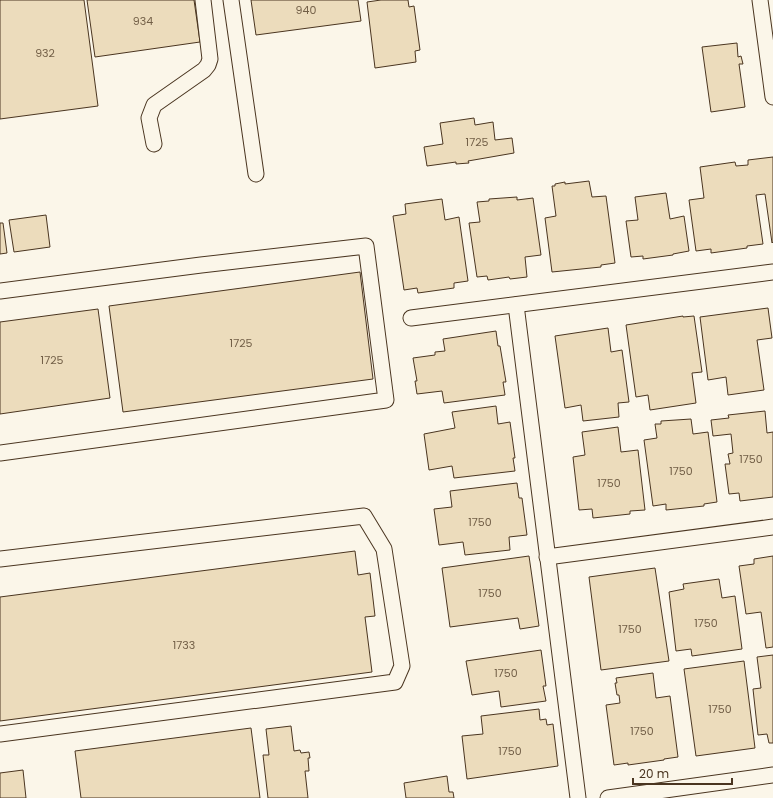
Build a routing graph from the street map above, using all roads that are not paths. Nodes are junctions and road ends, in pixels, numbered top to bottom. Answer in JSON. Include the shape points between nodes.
{"nodes":[{"id":1,"x":202,"y":0,"type":"edge"},
{"id":2,"x":231,"y":0,"type":"edge"},
{"id":3,"x":760,"y":0,"type":"edge"},
{"id":4,"x":773,"y":97,"type":"edge"},
{"id":5,"x":154,"y":144,"type":"dead end"},
{"id":6,"x":256,"y":174,"type":"dead end"},
{"id":7,"x":773,"y":272,"type":"edge"},
{"id":8,"x":0,"y":290,"type":"edge"},
{"id":9,"x":516,"y":305,"type":"junction"},
{"id":10,"x":411,"y":318,"type":"dead end"},
{"id":11,"x":0,"y":453,"type":"edge"},
{"id":12,"x":773,"y":527,"type":"edge"},
{"id":13,"x":547,"y":557,"type":"junction"},
{"id":14,"x":0,"y":559,"type":"edge"},
{"id":15,"x":0,"y":734,"type":"edge"},
{"id":16,"x":773,"y":775,"type":"edge"},
{"id":17,"x":578,"y":798,"type":"edge"},
{"id":18,"x":608,"y":798,"type":"edge"}],
"edges":[{"from":1,"to":5,"type":"lane","via":[[210,59],[204,70],[154,105],[149,118]]},
{"from":2,"to":6,"type":"lane"},
{"from":3,"to":4,"type":"lane"},
{"from":7,"to":9,"type":"lane"},
{"from":8,"to":11,"type":"lane","via":[[366,246],[386,400]]},
{"from":9,"to":10,"type":"lane"},
{"from":9,"to":13,"type":"lane"},
{"from":12,"to":13,"type":"lane"},
{"from":13,"to":17,"type":"lane"},
{"from":14,"to":15,"type":"lane","via":[[364,516],[384,549],[402,666],[395,682]]},
{"from":16,"to":18,"type":"lane"}]}
